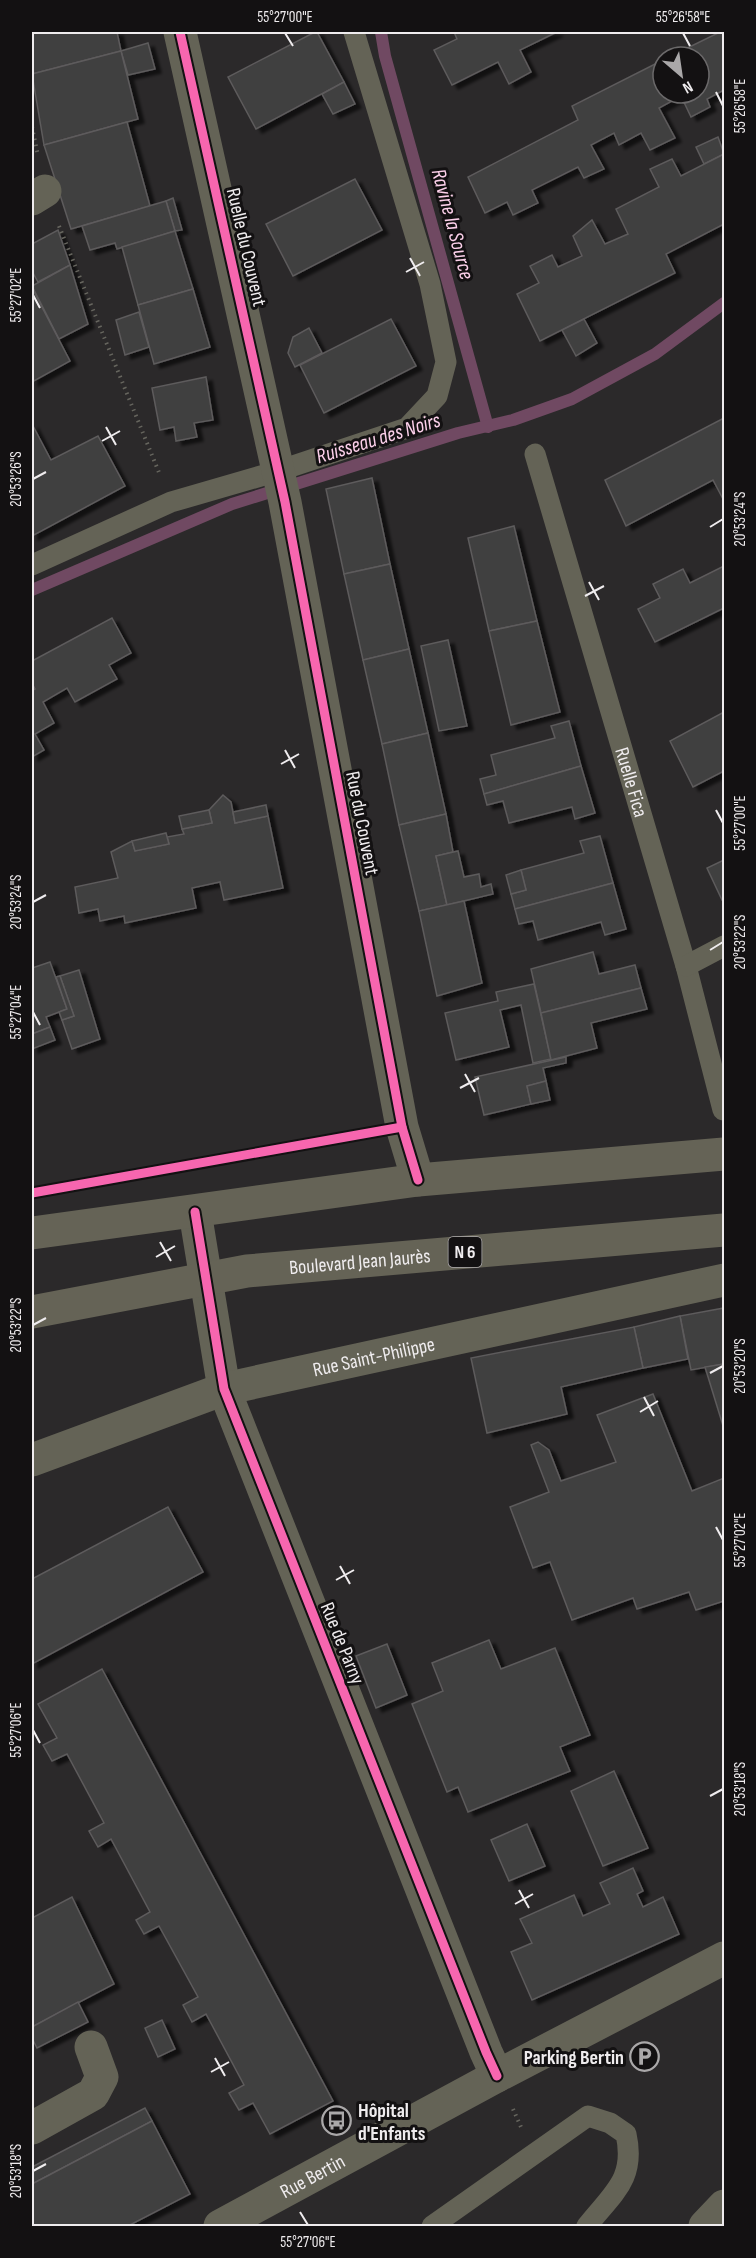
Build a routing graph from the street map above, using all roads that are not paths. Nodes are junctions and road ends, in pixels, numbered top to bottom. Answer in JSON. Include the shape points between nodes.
{"nodes":[{"id":1,"x":180,"y":32,"type":"edge"},
{"id":2,"x":354,"y":32,"type":"edge"},
{"id":3,"x":535,"y":454,"type":"dead end"},
{"id":4,"x":282,"y":487,"type":"junction"},
{"id":5,"x":32,"y":565,"type":"edge"},
{"id":6,"x":724,"y":946,"type":"edge"},
{"id":7,"x":686,"y":966,"type":"junction"},
{"id":8,"x":723,"y":1110,"type":"dead end"},
{"id":9,"x":724,"y":1154,"type":"edge"},
{"id":10,"x":418,"y":1180,"type":"junction"},
{"id":11,"x":195,"y":1212,"type":"junction"},
{"id":12,"x":724,"y":1230,"type":"edge"},
{"id":13,"x":32,"y":1233,"type":"edge"},
{"id":14,"x":205,"y":1277,"type":"junction"},
{"id":15,"x":724,"y":1280,"type":"edge"},
{"id":16,"x":32,"y":1312,"type":"edge"},
{"id":17,"x":224,"y":1389,"type":"junction"},
{"id":18,"x":32,"y":1460,"type":"edge"},
{"id":19,"x":724,"y":1958,"type":"edge"},
{"id":20,"x":91,"y":2047,"type":"dead end"},
{"id":21,"x":497,"y":2076,"type":"junction"},
{"id":22,"x":32,"y":2128,"type":"edge"},
{"id":23,"x":724,"y":2206,"type":"edge"},
{"id":24,"x":220,"y":2226,"type":"edge"},
{"id":25,"x":432,"y":2226,"type":"edge"},
{"id":26,"x":587,"y":2226,"type":"edge"},
{"id":27,"x":705,"y":2226,"type":"edge"}],
"edges":[{"from":1,"to":4,"type":"street","name":"Ruelle du Couvent"},
{"from":2,"to":4,"type":"lane","via":[[430,284],[446,362],[437,396],[408,428]]},
{"from":3,"to":7,"type":"lane","name":"Ruelle Fica"},
{"from":4,"to":5,"type":"lane","via":[[171,502]]},
{"from":4,"to":10,"type":"street","name":"Rue du Couvent","via":[[402,1127]]},
{"from":6,"to":7,"type":"lane"},
{"from":7,"to":8,"type":"lane","name":"Ruelle Fica"},
{"from":9,"to":10,"type":"main road"},
{"from":10,"to":11,"type":"main road"},
{"from":11,"to":13,"type":"main road"},
{"from":11,"to":14,"type":"street","name":"Rue de Parny"},
{"from":12,"to":14,"type":"main road","name":"Boulevard Jean Jaurès","number":"N 6"},
{"from":14,"to":16,"type":"main road","name":"Boulevard Jean Jaurès","number":"N 6"},
{"from":14,"to":17,"type":"street","name":"Rue de Parny"},
{"from":15,"to":17,"type":"street","name":"Rue Saint-Philippe"},
{"from":17,"to":18,"type":"street","name":"Rue Saint-Philippe"},
{"from":17,"to":21,"type":"street","name":"Rue de Parny"},
{"from":19,"to":21,"type":"street","name":"Rue Bertin"},
{"from":20,"to":22,"type":"street","via":[[102,2077],[93,2094]]},
{"from":21,"to":24,"type":"street","name":"Rue Bertin"},
{"from":23,"to":27,"type":"street"},
{"from":25,"to":26,"type":"lane","via":[[588,2116],[610,2123],[626,2134],[631,2156],[625,2176]]}]}
